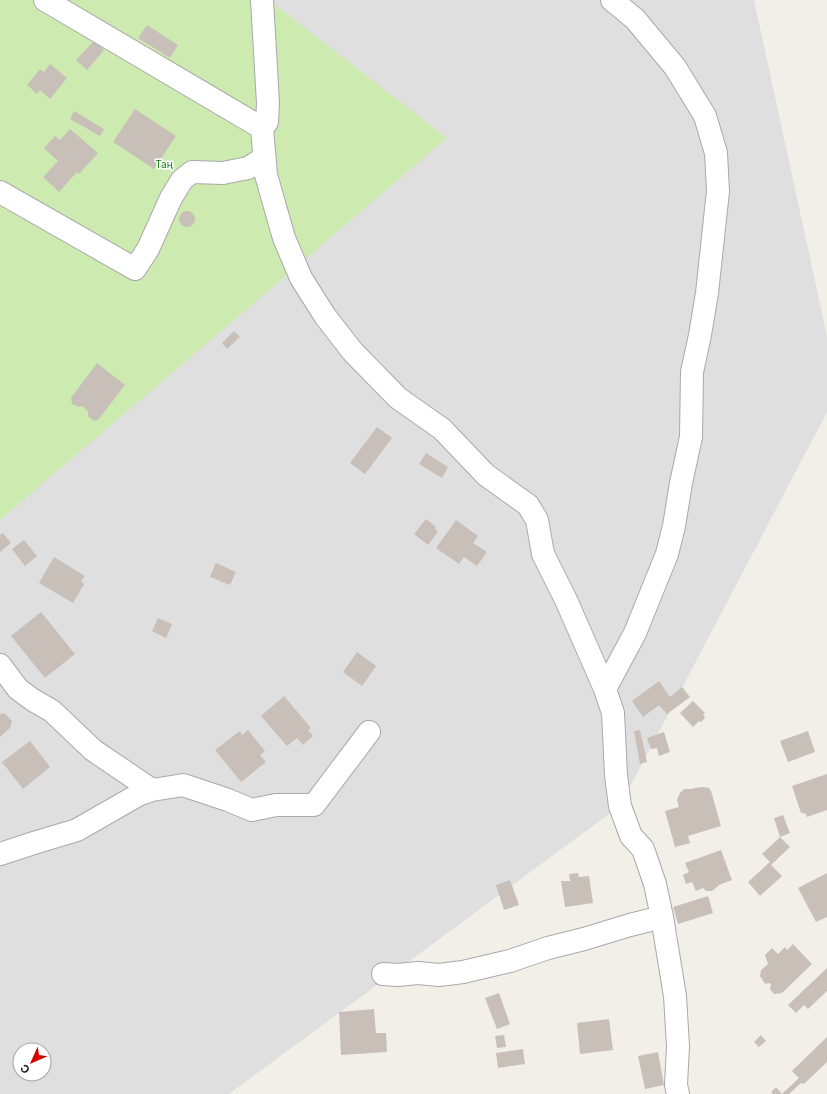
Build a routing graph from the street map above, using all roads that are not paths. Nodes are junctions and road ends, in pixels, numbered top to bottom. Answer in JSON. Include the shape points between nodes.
{"nodes":[{"id":1,"x":46,"y":0,"type":"edge"},
{"id":2,"x":262,"y":0,"type":"edge"},
{"id":3,"x":612,"y":0,"type":"edge"},
{"id":4,"x":262,"y":128,"type":"junction"},
{"id":5,"x":264,"y":158,"type":"junction"},
{"id":6,"x":0,"y":192,"type":"edge"},
{"id":7,"x":0,"y":665,"type":"edge"},
{"id":8,"x":605,"y":689,"type":"junction"},
{"id":9,"x":369,"y":732,"type":"dead end"},
{"id":10,"x":152,"y":790,"type":"junction"},
{"id":11,"x":639,"y":807,"type":"dead end"},
{"id":12,"x":643,"y":849,"type":"junction"},
{"id":13,"x":0,"y":854,"type":"edge"},
{"id":14,"x":662,"y":917,"type":"junction"},
{"id":15,"x":383,"y":974,"type":"dead end"},
{"id":16,"x":678,"y":1094,"type":"edge"}],
"edges":[{"from":1,"to":4,"type":"street"},
{"from":2,"to":4,"type":"street","via":[[268,103],[267,122]]},
{"from":3,"to":8,"type":"street","via":[[635,19],[676,67],[705,116],[716,153],[718,191],[707,293],[692,372],[691,437],[680,483],[674,526],[667,554],[635,633]]},
{"from":4,"to":5,"type":"street"},
{"from":5,"to":6,"type":"street","via":[[248,168],[223,173],[192,172],[182,180],[148,249],[135,268]]},
{"from":5,"to":8,"type":"street","via":[[266,175],[284,238],[301,278],[325,316],[353,352],[398,398],[442,429],[486,475],[528,504],[537,520],[543,554]]},
{"from":7,"to":10,"type":"street","via":[[18,689],[52,711],[93,750]]},
{"from":8,"to":12,"type":"street","via":[[613,713],[620,806],[631,836]]},
{"from":9,"to":10,"type":"street","via":[[314,805],[276,805],[252,810],[183,785]]},
{"from":10,"to":13,"type":"street","via":[[138,795],[77,830]]},
{"from":11,"to":12,"type":"street","via":[[636,813]]},
{"from":12,"to":14,"type":"street","via":[[655,884]]},
{"from":14,"to":15,"type":"street","via":[[463,972],[439,975]]},
{"from":14,"to":16,"type":"street","via":[[675,996]]}]}
